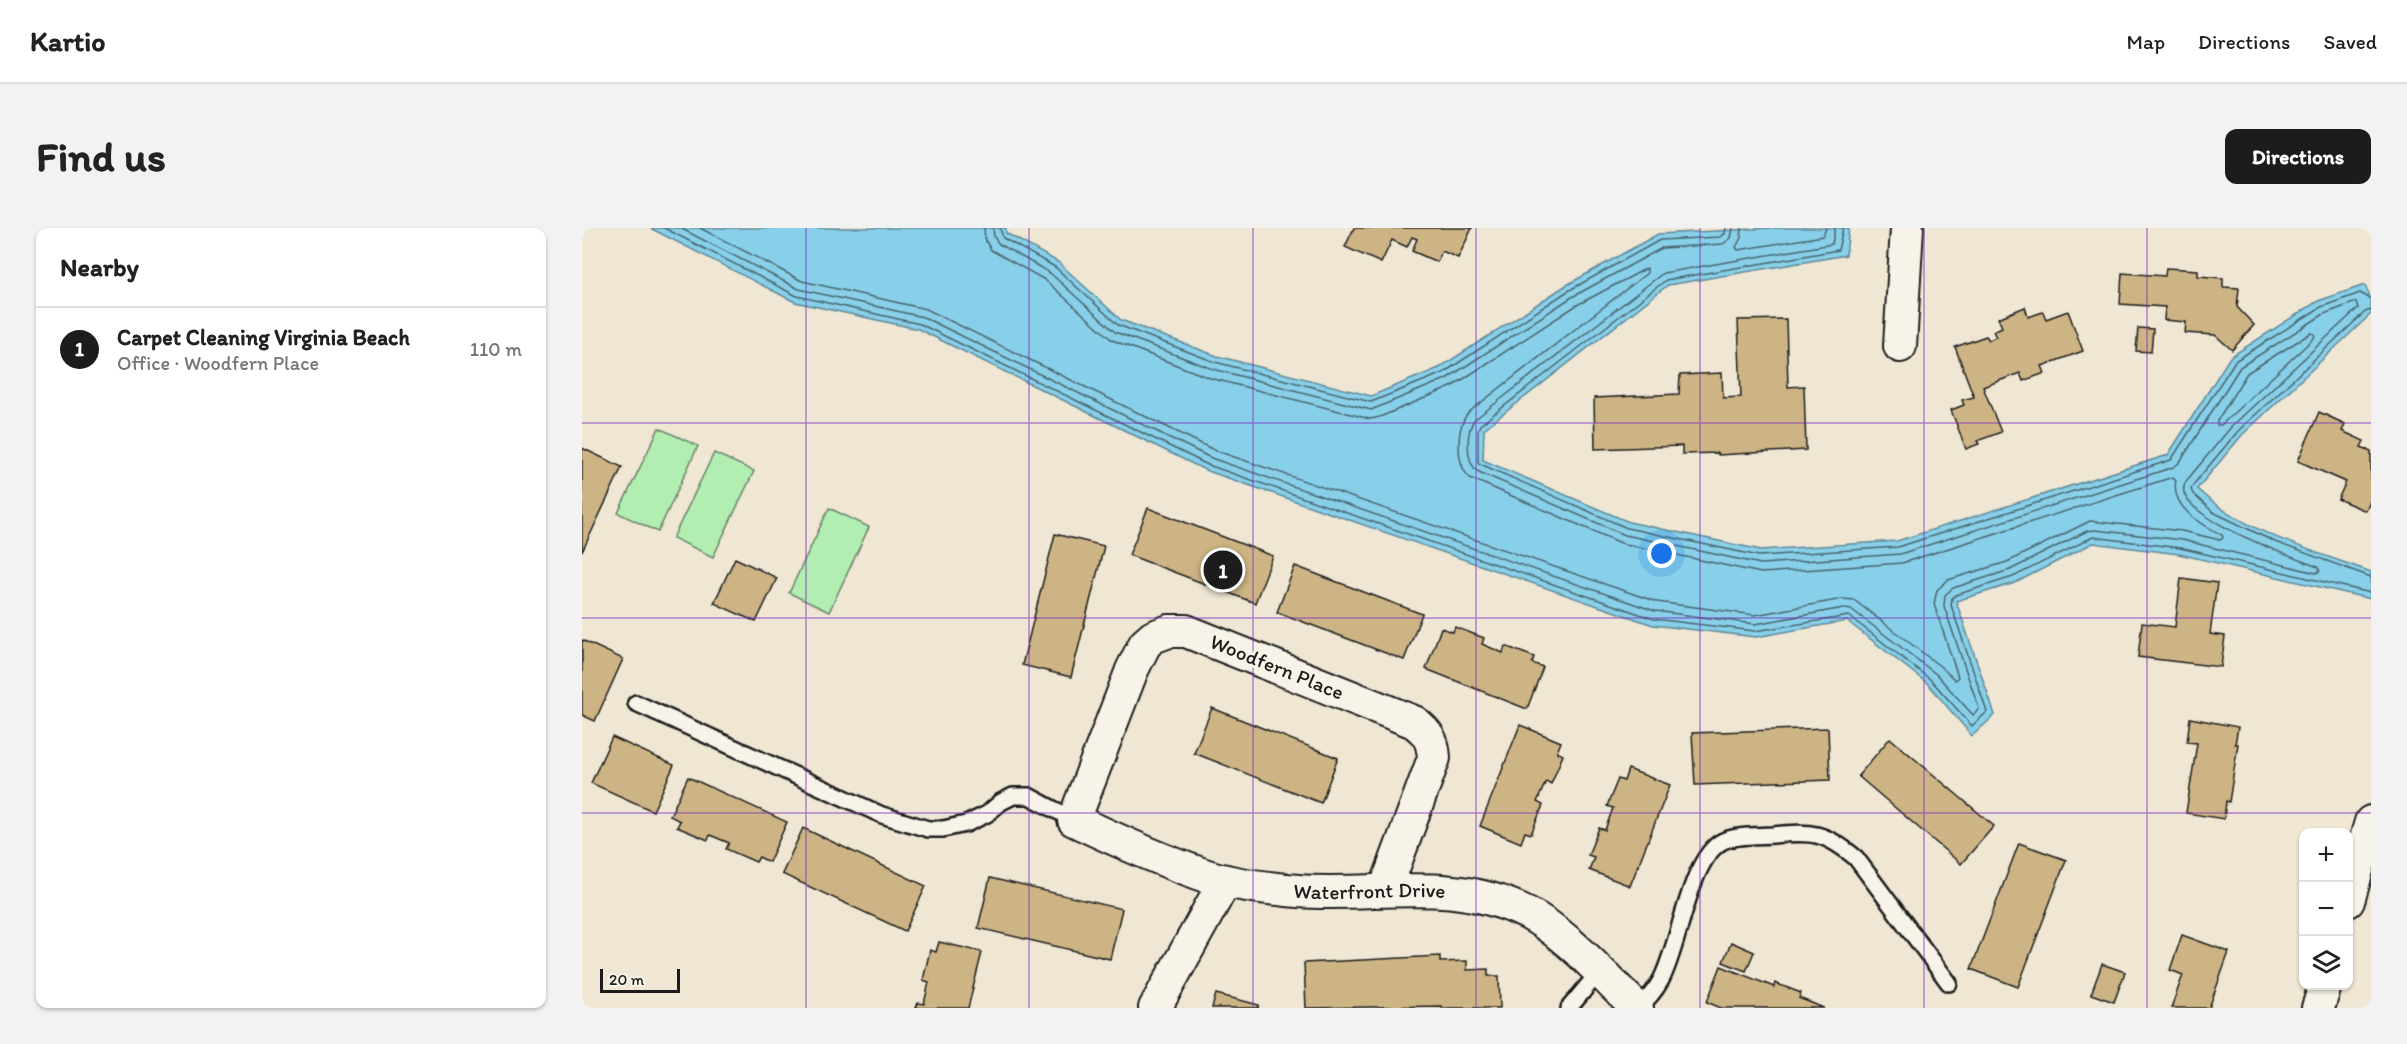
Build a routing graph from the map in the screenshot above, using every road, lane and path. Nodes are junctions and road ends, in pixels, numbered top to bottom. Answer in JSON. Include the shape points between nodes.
{"nodes":[{"id":1,"x":1907,"y":228,"type":"edge"},
{"id":2,"x":1900,"y":346,"type":"dead end"},
{"id":3,"x":636,"y":703,"type":"dead end"},
{"id":4,"x":1074,"y":820,"type":"junction"},
{"id":5,"x":2371,"y":822,"type":"edge"},
{"id":6,"x":1225,"y":881,"type":"junction"},
{"id":7,"x":2353,"y":887,"type":"edge"},
{"id":8,"x":1385,"y":890,"type":"junction"},
{"id":9,"x":1599,"y":972,"type":"junction"},
{"id":10,"x":1949,"y":983,"type":"dead end"},
{"id":11,"x":2324,"y":990,"type":"edge"},
{"id":12,"x":1155,"y":1008,"type":"edge"},
{"id":13,"x":1569,"y":1008,"type":"edge"},
{"id":14,"x":1638,"y":1008,"type":"edge"},
{"id":15,"x":2318,"y":1008,"type":"edge"}],
"edges":[{"from":1,"to":2,"type":"street"},
{"from":3,"to":4,"type":"lane","via":[[882,815],[928,829],[966,824],[1013,796],[1029,796]]},
{"from":4,"to":6,"type":"street","name":"Waterfront Drive"},
{"from":4,"to":8,"type":"street","name":"Woodfern Place","via":[[1145,644],[1169,631],[1186,631],[1414,722],[1426,731],[1433,744],[1434,758]]},
{"from":5,"to":7,"type":"street"},
{"from":6,"to":8,"type":"street","name":"Waterfront Drive","via":[[1301,891]]},
{"from":6,"to":12,"type":"street"},
{"from":8,"to":9,"type":"street","name":"Waterfront Drive","via":[[1448,890],[1485,896],[1527,913],[1552,929]]},
{"from":9,"to":13,"type":"lane"},
{"from":9,"to":14,"type":"street","name":"Waterfront Drive"},
{"from":10,"to":14,"type":"lane","via":[[1857,858],[1837,841],[1795,832],[1725,840],[1711,849],[1699,866],[1662,978]]},
{"from":11,"to":15,"type":"street"}]}
